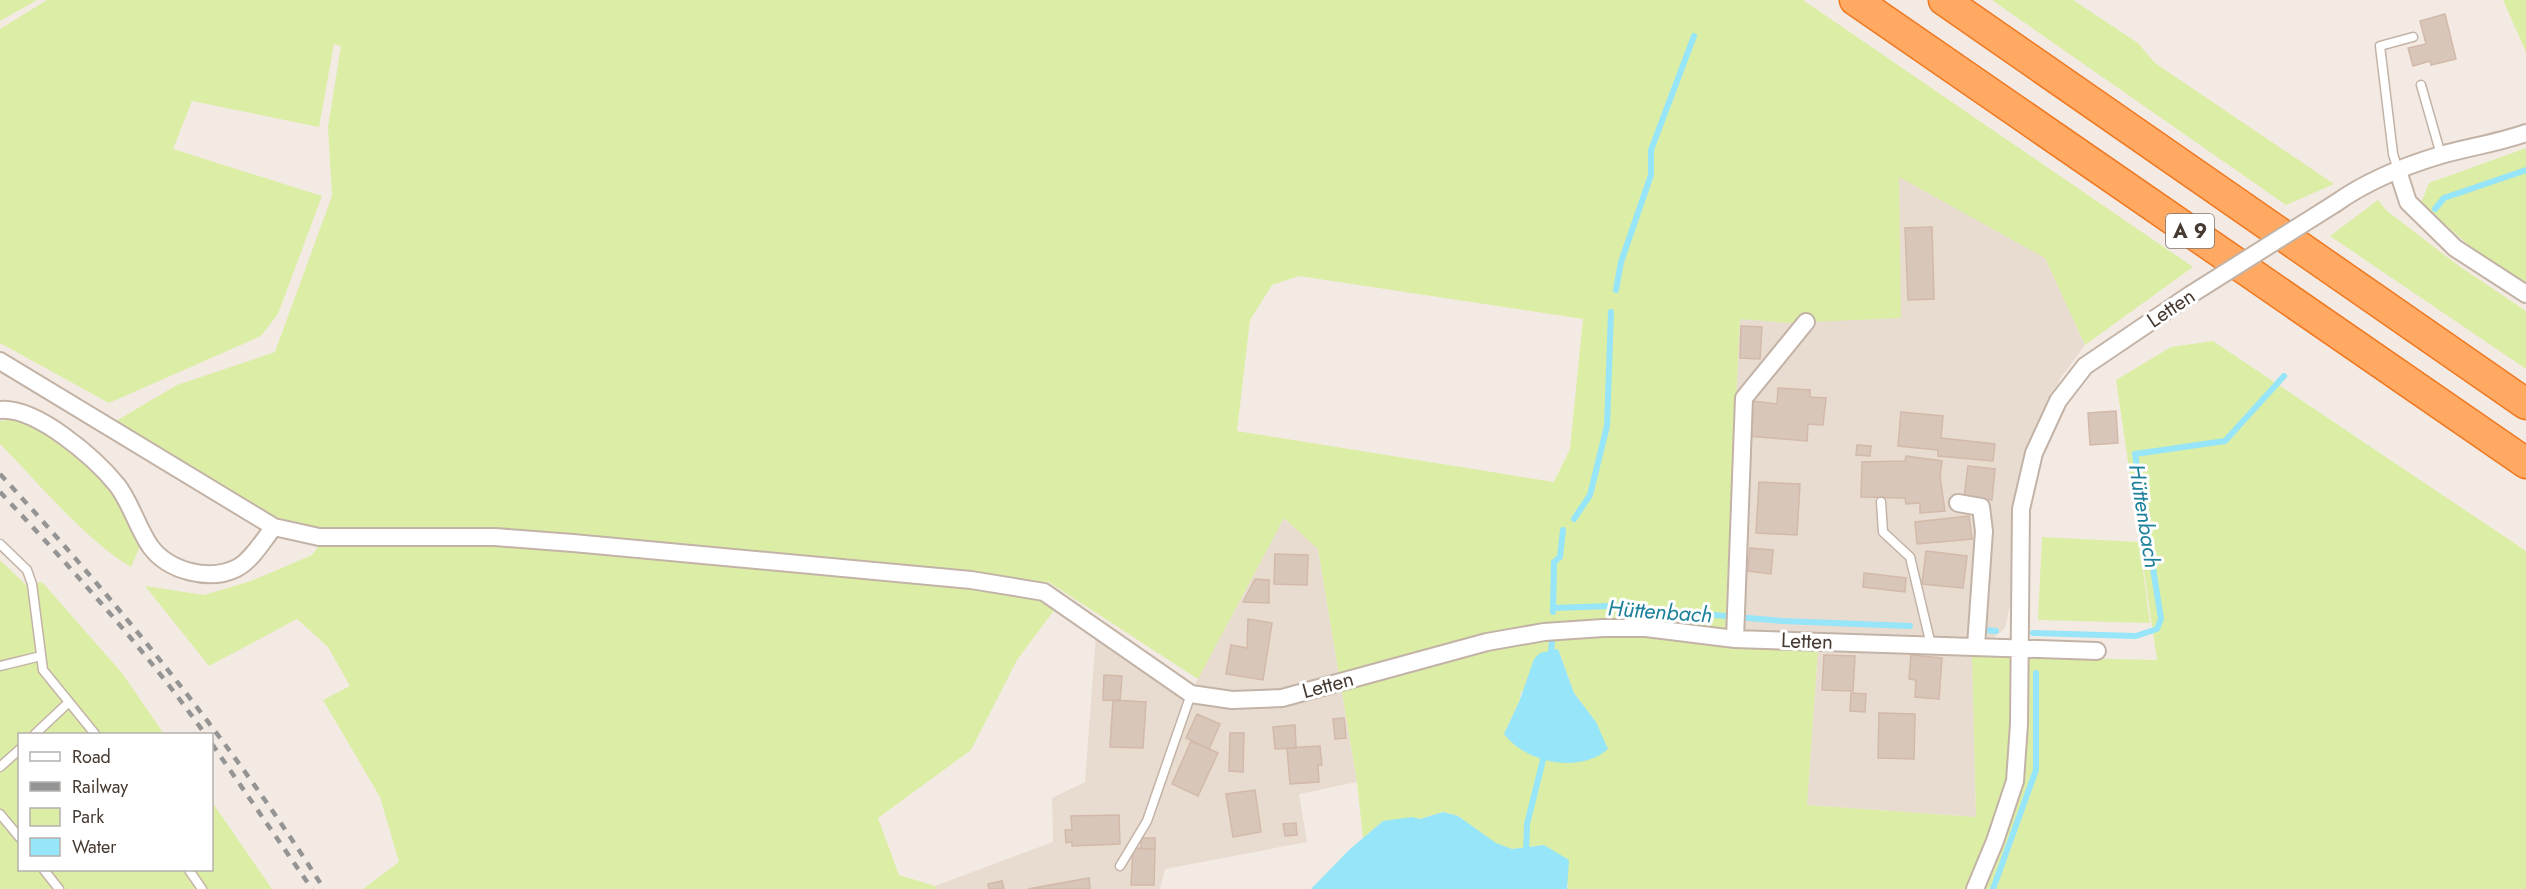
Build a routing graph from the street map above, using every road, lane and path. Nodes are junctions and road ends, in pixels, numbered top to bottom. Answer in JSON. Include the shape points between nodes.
{"nodes":[{"id":1,"x":1855,"y":0,"type":"edge"},
{"id":2,"x":1944,"y":0,"type":"edge"},
{"id":3,"x":2413,"y":37,"type":"dead end"},
{"id":4,"x":2421,"y":85,"type":"dead end"},
{"id":5,"x":2526,"y":133,"type":"edge"},
{"id":6,"x":2441,"y":155,"type":"junction"},
{"id":7,"x":2398,"y":171,"type":"junction"},
{"id":8,"x":2526,"y":294,"type":"edge"},
{"id":9,"x":1806,"y":322,"type":"dead end"},
{"id":10,"x":0,"y":361,"type":"edge"},
{"id":11,"x":2526,"y":404,"type":"edge"},
{"id":12,"x":0,"y":410,"type":"edge"},
{"id":13,"x":2526,"y":463,"type":"edge"},
{"id":14,"x":1881,"y":502,"type":"dead end"},
{"id":15,"x":1958,"y":503,"type":"dead end"},
{"id":16,"x":274,"y":526,"type":"junction"},
{"id":17,"x":0,"y":544,"type":"edge"},
{"id":18,"x":1735,"y":639,"type":"junction"},
{"id":19,"x":1931,"y":645,"type":"junction"},
{"id":20,"x":1976,"y":646,"type":"junction"},
{"id":21,"x":2018,"y":647,"type":"junction"},
{"id":22,"x":2097,"y":651,"type":"dead end"},
{"id":23,"x":41,"y":656,"type":"junction"},
{"id":24,"x":0,"y":666,"type":"edge"},
{"id":25,"x":1191,"y":694,"type":"junction"},
{"id":26,"x":69,"y":702,"type":"junction"},
{"id":27,"x":36,"y":733,"type":"edge"},
{"id":28,"x":93,"y":733,"type":"edge"},
{"id":29,"x":18,"y":751,"type":"edge"},
{"id":30,"x":0,"y":767,"type":"edge"},
{"id":31,"x":0,"y":813,"type":"edge"},
{"id":32,"x":18,"y":836,"type":"edge"},
{"id":33,"x":1120,"y":866,"type":"dead end"},
{"id":34,"x":45,"y":871,"type":"edge"},
{"id":35,"x":190,"y":871,"type":"edge"},
{"id":36,"x":59,"y":889,"type":"edge"},
{"id":37,"x":202,"y":889,"type":"edge"},
{"id":38,"x":1975,"y":889,"type":"edge"}],
"edges":[{"from":1,"to":13,"type":"highway","number":"A 9"},
{"from":2,"to":11,"type":"highway","number":"A 9"},
{"from":3,"to":7,"type":"lane","via":[[2380,46]]},
{"from":4,"to":6,"type":"lane"},
{"from":5,"to":6,"type":"street","name":"Letten"},
{"from":6,"to":7,"type":"street","name":"Letten"},
{"from":7,"to":8,"type":"street","via":[[2408,202],[2455,248]]},
{"from":7,"to":21,"type":"street","name":"Letten","bridge":true,"via":[[2361,186],[2190,295],[2085,366],[2069,384],[2034,453],[2021,509]]},
{"from":9,"to":18,"type":"street","via":[[1744,398]]},
{"from":10,"to":16,"type":"street","name":"Letten"},
{"from":12,"to":16,"type":"street","via":[[34,418],[89,455],[118,486],[151,547],[171,565],[211,574],[237,567]]},
{"from":14,"to":19,"type":"lane","via":[[1883,532],[1910,557]]},
{"from":15,"to":20,"type":"street","via":[[1981,507],[1984,531]]},
{"from":16,"to":25,"type":"street","name":"Letten","via":[[319,537],[495,537],[972,580],[1044,591]]},
{"from":17,"to":23,"type":"lane","via":[[27,570]]},
{"from":18,"to":19,"type":"street","name":"Letten"},
{"from":18,"to":25,"type":"street","name":"Letten","via":[[1646,628],[1544,632],[1477,645],[1282,698],[1232,700]]},
{"from":19,"to":20,"type":"street","name":"Letten"},
{"from":20,"to":21,"type":"street","name":"Letten"},
{"from":21,"to":22,"type":"street"},
{"from":21,"to":38,"type":"street","via":[[2015,781]]},
{"from":23,"to":24,"type":"lane"},
{"from":23,"to":26,"type":"lane","via":[[43,670]]},
{"from":25,"to":33,"type":"lane","via":[[1150,811]]},
{"from":26,"to":27,"type":"lane"},
{"from":26,"to":28,"type":"lane"},
{"from":29,"to":30,"type":"lane"},
{"from":31,"to":32,"type":"lane"},
{"from":34,"to":36,"type":"lane"},
{"from":35,"to":37,"type":"lane"}]}
